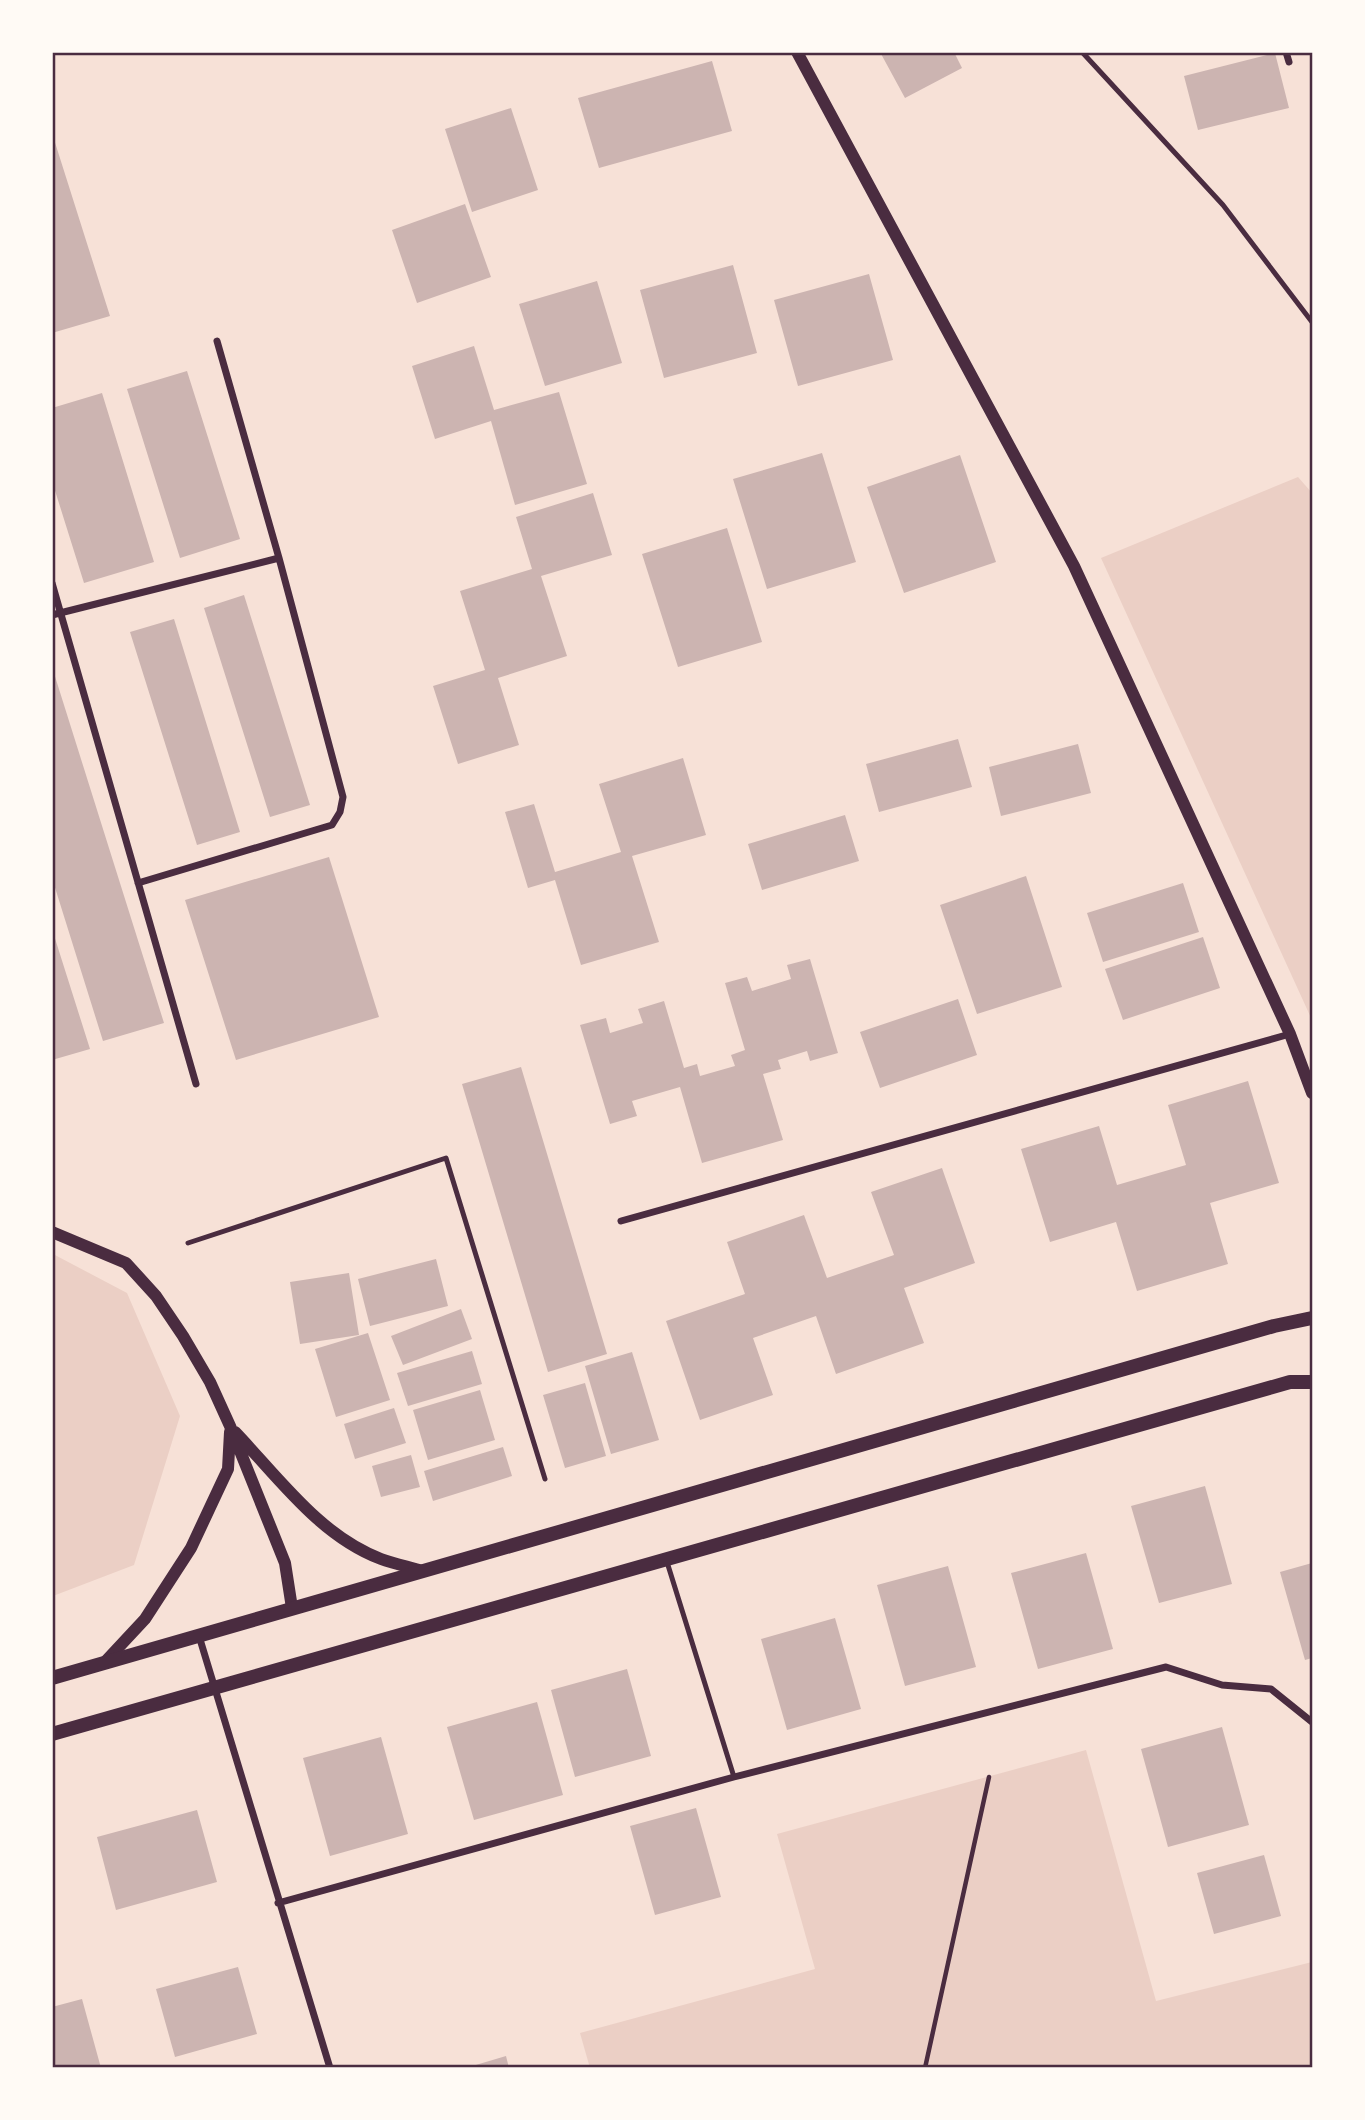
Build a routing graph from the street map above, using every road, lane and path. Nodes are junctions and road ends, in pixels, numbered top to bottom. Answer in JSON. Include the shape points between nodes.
{"nodes":[{"id":1,"x":797,"y":52,"type":"edge"},
{"id":2,"x":1082,"y":52,"type":"edge"},
{"id":3,"x":1286,"y":52,"type":"edge"},
{"id":4,"x":1289,"y":62,"type":"dead end"},
{"id":5,"x":1312,"y":322,"type":"edge"},
{"id":6,"x":217,"y":341,"type":"dead end"},
{"id":7,"x":279,"y":558,"type":"junction"},
{"id":8,"x":52,"y":583,"type":"edge"},
{"id":9,"x":57,"y":614,"type":"edge"},
{"id":10,"x":138,"y":883,"type":"junction"},
{"id":11,"x":1290,"y":1034,"type":"junction"},
{"id":12,"x":196,"y":1084,"type":"dead end"},
{"id":13,"x":1312,"y":1093,"type":"edge"},
{"id":14,"x":621,"y":1221,"type":"dead end"},
{"id":15,"x":52,"y":1232,"type":"edge"},
{"id":16,"x":188,"y":1243,"type":"dead end"},
{"id":17,"x":1312,"y":1318,"type":"edge"},
{"id":18,"x":1312,"y":1382,"type":"edge"},
{"id":19,"x":230,"y":1426,"type":"junction"},
{"id":20,"x":545,"y":1479,"type":"dead end"},
{"id":21,"x":666,"y":1559,"type":"junction"},
{"id":22,"x":423,"y":1571,"type":"junction"},
{"id":23,"x":292,"y":1608,"type":"junction"},
{"id":24,"x":198,"y":1636,"type":"junction"},
{"id":25,"x":104,"y":1663,"type":"junction"},
{"id":26,"x":52,"y":1678,"type":"edge"},
{"id":27,"x":215,"y":1688,"type":"junction"},
{"id":28,"x":1312,"y":1722,"type":"edge"},
{"id":29,"x":52,"y":1734,"type":"edge"},
{"id":30,"x":734,"y":1777,"type":"junction"},
{"id":31,"x":989,"y":1777,"type":"dead end"},
{"id":32,"x":278,"y":1903,"type":"junction"},
{"id":33,"x":330,"y":2067,"type":"edge"},
{"id":34,"x":925,"y":2067,"type":"edge"}],
"edges":[{"from":1,"to":11,"type":"street","via":[[1074,566]]},
{"from":2,"to":5,"type":"lane","via":[[1223,205]]},
{"from":3,"to":4,"type":"street"},
{"from":6,"to":7,"type":"street"},
{"from":7,"to":9,"type":"street"},
{"from":7,"to":10,"type":"street","via":[[343,797],[340,812],[332,825]]},
{"from":8,"to":9,"type":"street"},
{"from":9,"to":10,"type":"street"},
{"from":10,"to":12,"type":"street"},
{"from":11,"to":13,"type":"street"},
{"from":11,"to":14,"type":"street"},
{"from":15,"to":19,"type":"street","via":[[126,1263],[183,1336]]},
{"from":16,"to":20,"type":"lane","via":[[446,1158]]},
{"from":17,"to":22,"type":"main road"},
{"from":18,"to":21,"type":"main road","via":[[1290,1382]]},
{"from":19,"to":22,"type":"street","via":[[315,1518],[381,1559]]},
{"from":19,"to":23,"type":"street","via":[[285,1563]]},
{"from":19,"to":25,"type":"street","via":[[228,1469],[191,1548],[145,1619]]},
{"from":21,"to":27,"type":"main road"},
{"from":21,"to":30,"type":"lane"},
{"from":22,"to":23,"type":"main road"},
{"from":23,"to":24,"type":"main road"},
{"from":24,"to":25,"type":"main road"},
{"from":24,"to":27,"type":"street"},
{"from":25,"to":26,"type":"main road"},
{"from":27,"to":29,"type":"main road"},
{"from":27,"to":32,"type":"street"},
{"from":28,"to":30,"type":"street","via":[[1271,1689],[1222,1685],[1166,1667]]},
{"from":30,"to":32,"type":"street"},
{"from":31,"to":34,"type":"path"},
{"from":32,"to":33,"type":"street"}]}
